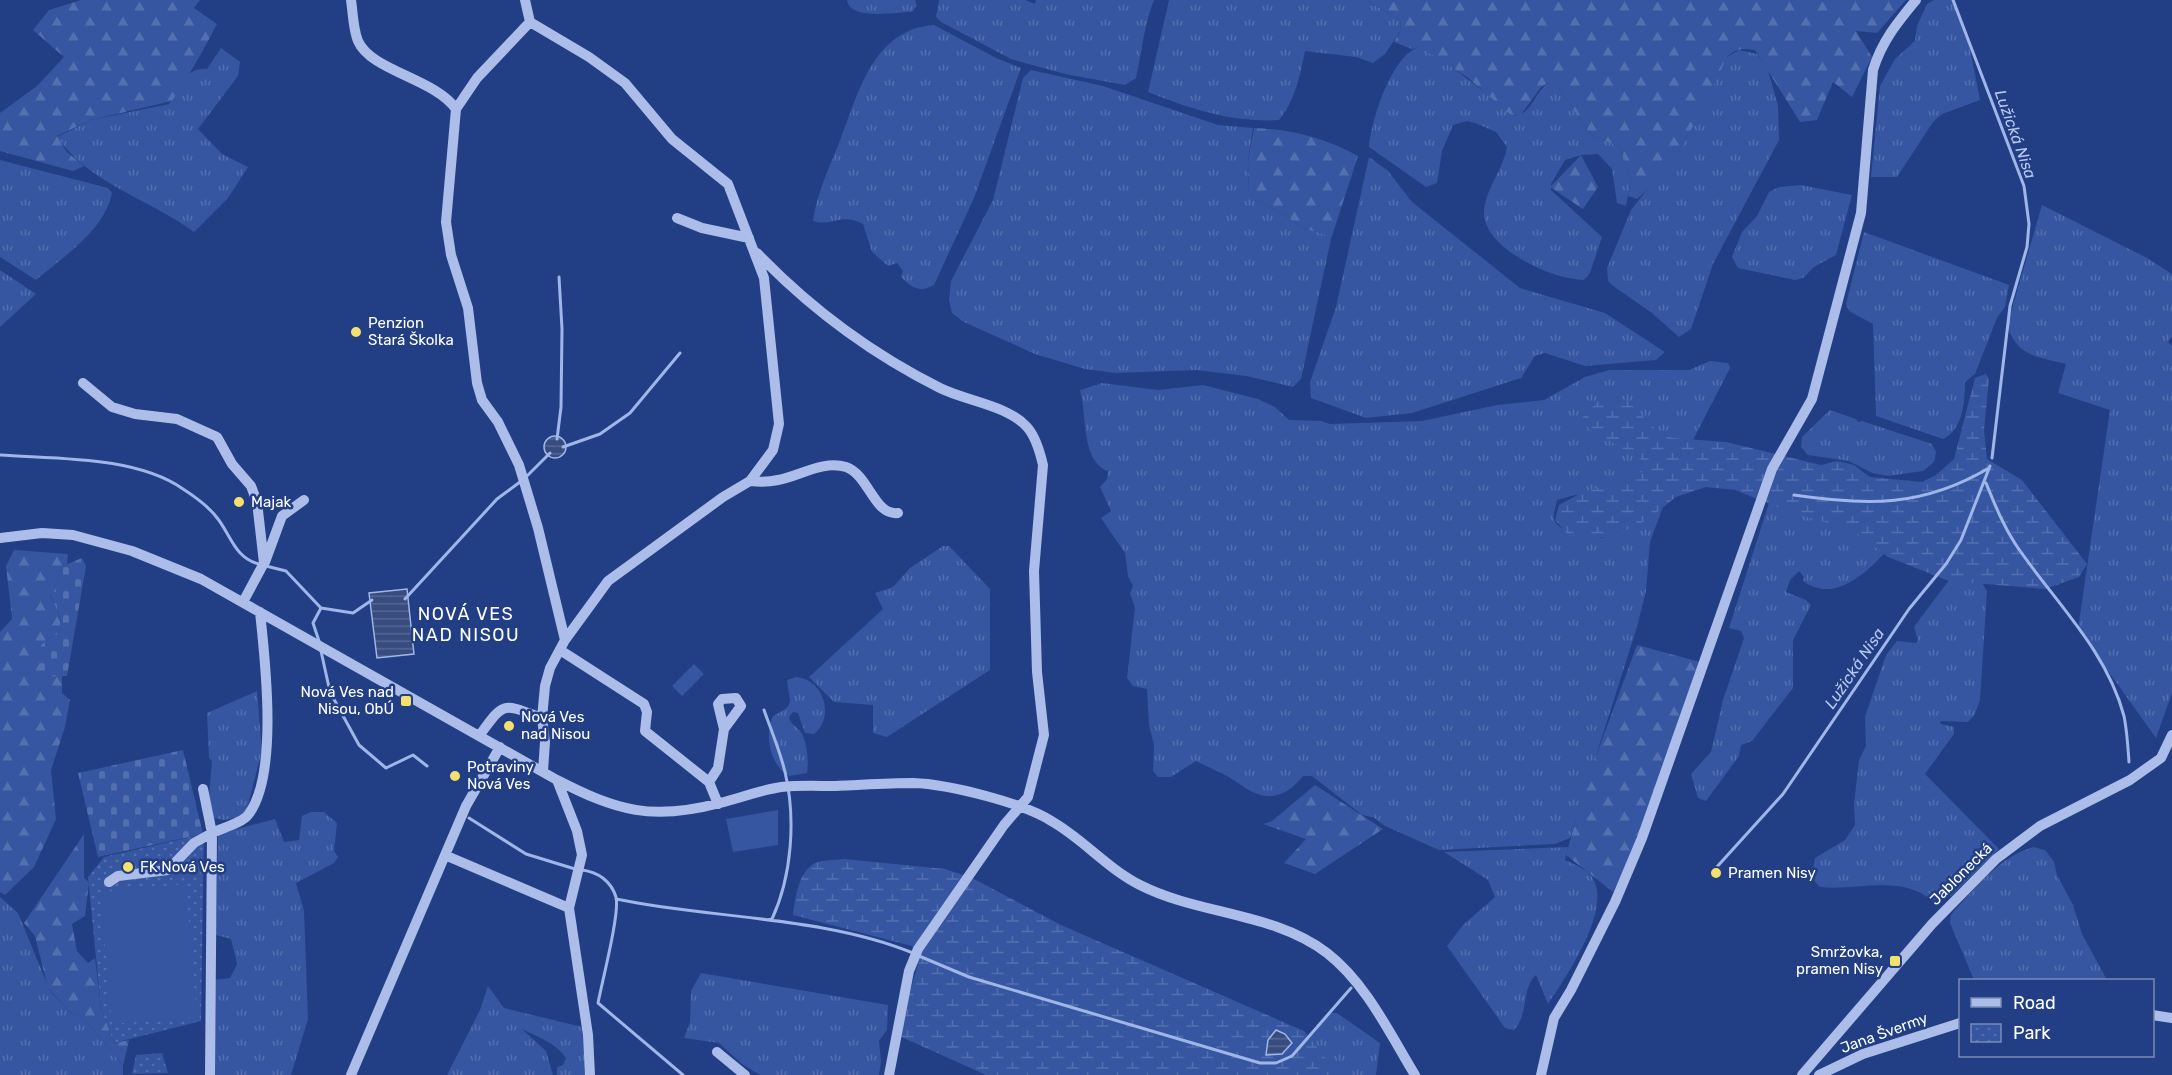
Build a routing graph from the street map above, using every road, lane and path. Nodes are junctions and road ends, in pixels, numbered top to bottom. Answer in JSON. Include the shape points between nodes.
{"nodes":[{"id":1,"x":351,"y":0,"type":"edge"},
{"id":2,"x":525,"y":0,"type":"edge"},
{"id":3,"x":1916,"y":0,"type":"edge"},
{"id":4,"x":530,"y":22,"type":"junction"},
{"id":5,"x":456,"y":109,"type":"junction"},
{"id":6,"x":677,"y":218,"type":"dead end"},
{"id":7,"x":749,"y":238,"type":"junction"},
{"id":8,"x":757,"y":253,"type":"junction"},
{"id":9,"x":776,"y":273,"type":"junction"},
{"id":10,"x":764,"y":278,"type":"junction"},
{"id":11,"x":83,"y":383,"type":"dead end"},
{"id":12,"x":750,"y":481,"type":"junction"},
{"id":13,"x":304,"y":500,"type":"dead end"},
{"id":14,"x":898,"y":513,"type":"dead end"},
{"id":15,"x":0,"y":538,"type":"edge"},
{"id":16,"x":264,"y":563,"type":"junction"},
{"id":17,"x":243,"y":602,"type":"junction"},
{"id":18,"x":260,"y":612,"type":"junction"},
{"id":19,"x":562,"y":645,"type":"junction"},
{"id":20,"x":542,"y":718,"type":"junction"},
{"id":21,"x":724,"y":729,"type":"dead end"},
{"id":22,"x":2172,"y":735,"type":"edge"},
{"id":23,"x":479,"y":736,"type":"junction"},
{"id":24,"x":500,"y":747,"type":"junction"},
{"id":25,"x":543,"y":771,"type":"junction"},
{"id":26,"x":556,"y":780,"type":"junction"},
{"id":27,"x":709,"y":782,"type":"junction"},
{"id":28,"x":203,"y":789,"type":"dead end"},
{"id":29,"x":718,"y":804,"type":"junction"},
{"id":30,"x":1021,"y":807,"type":"junction"},
{"id":31,"x":212,"y":833,"type":"junction"},
{"id":32,"x":447,"y":856,"type":"junction"},
{"id":33,"x":109,"y":882,"type":"dead end"},
{"id":34,"x":569,"y":908,"type":"junction"},
{"id":35,"x":2154,"y":1015,"type":"edge"},
{"id":36,"x":2172,"y":1018,"type":"edge"},
{"id":37,"x":1959,"y":1023,"type":"edge"},
{"id":38,"x":717,"y":1052,"type":"dead end"},
{"id":39,"x":210,"y":1075,"type":"edge"},
{"id":40,"x":351,"y":1075,"type":"edge"},
{"id":41,"x":590,"y":1075,"type":"edge"},
{"id":42,"x":745,"y":1075,"type":"edge"},
{"id":43,"x":889,"y":1075,"type":"edge"},
{"id":44,"x":1415,"y":1075,"type":"edge"},
{"id":45,"x":1541,"y":1075,"type":"edge"},
{"id":46,"x":1802,"y":1075,"type":"edge"},
{"id":47,"x":1819,"y":1075,"type":"edge"}],
"edges":[{"from":1,"to":5,"type":"street","via":[[362,49],[401,74],[438,90]]},
{"from":2,"to":4,"type":"street"},
{"from":3,"to":45,"type":"street","via":[[1889,33],[1873,70],[1861,213],[1812,399],[1772,469],[1642,838],[1615,902],[1554,1018]]},
{"from":4,"to":5,"type":"street","via":[[477,78]]},
{"from":4,"to":7,"type":"street","via":[[625,83],[672,139],[721,177],[728,184]]},
{"from":5,"to":19,"type":"street","via":[[446,222],[451,255],[468,309],[477,383],[482,400],[498,422],[519,465],[538,528]]},
{"from":6,"to":7,"type":"street"},
{"from":7,"to":8,"type":"street"},
{"from":8,"to":9,"type":"street"},
{"from":8,"to":10,"type":"street"},
{"from":9,"to":10,"type":"street"},
{"from":9,"to":30,"type":"street","via":[[872,349],[940,388],[1007,413],[1027,426],[1039,448],[1044,474],[1034,571],[1037,672],[1044,735],[1028,797]]},
{"from":10,"to":12,"type":"street","via":[[779,424],[773,450]]},
{"from":11,"to":16,"type":"street","via":[[112,407],[177,419],[217,436],[255,495]]},
{"from":12,"to":14,"type":"street","via":[[778,480],[827,465],[848,467],[868,486],[882,508]]},
{"from":12,"to":19,"type":"street","via":[[608,581]]},
{"from":13,"to":16,"type":"street","via":[[282,516]]},
{"from":15,"to":17,"type":"street","via":[[42,533],[106,542],[201,579]]},
{"from":16,"to":17,"type":"street"},
{"from":17,"to":18,"type":"street"},
{"from":18,"to":23,"type":"street"},
{"from":18,"to":31,"type":"street","via":[[269,699],[262,774],[247,816]]},
{"from":19,"to":20,"type":"street","via":[[545,686]]},
{"from":19,"to":27,"type":"street","via":[[644,704],[645,731]]},
{"from":20,"to":23,"type":"street","via":[[508,706],[498,709]]},
{"from":20,"to":25,"type":"street"},
{"from":21,"to":27,"type":"street","via":[[718,768]]},
{"from":22,"to":46,"type":"street","name":"Jablonecká","via":[[2161,758],[2040,826],[1996,859],[1932,924]]},
{"from":23,"to":24,"type":"street"},
{"from":24,"to":25,"type":"street"},
{"from":24,"to":32,"type":"street","via":[[466,806]]},
{"from":25,"to":26,"type":"street"},
{"from":26,"to":29,"type":"street","via":[[618,808],[668,812]]},
{"from":26,"to":34,"type":"street","via":[[577,831],[582,855]]},
{"from":27,"to":29,"type":"street"},
{"from":28,"to":31,"type":"street"},
{"from":29,"to":30,"type":"street","via":[[781,787],[916,783]]},
{"from":30,"to":43,"type":"street","via":[[1004,825],[918,949],[909,971]]},
{"from":30,"to":44,"type":"street","via":[[1053,821],[1139,885],[1171,899],[1262,922],[1311,942],[1352,979]]},
{"from":31,"to":33,"type":"street","via":[[194,843],[168,870],[118,876]]},
{"from":31,"to":39,"type":"street"},
{"from":32,"to":34,"type":"street"},
{"from":32,"to":40,"type":"street"},
{"from":34,"to":41,"type":"street","via":[[588,1035]]},
{"from":35,"to":36,"type":"street"},
{"from":37,"to":47,"type":"street","name":"Jana Švermy","via":[[1863,1054]]},
{"from":38,"to":42,"type":"street"}]}
